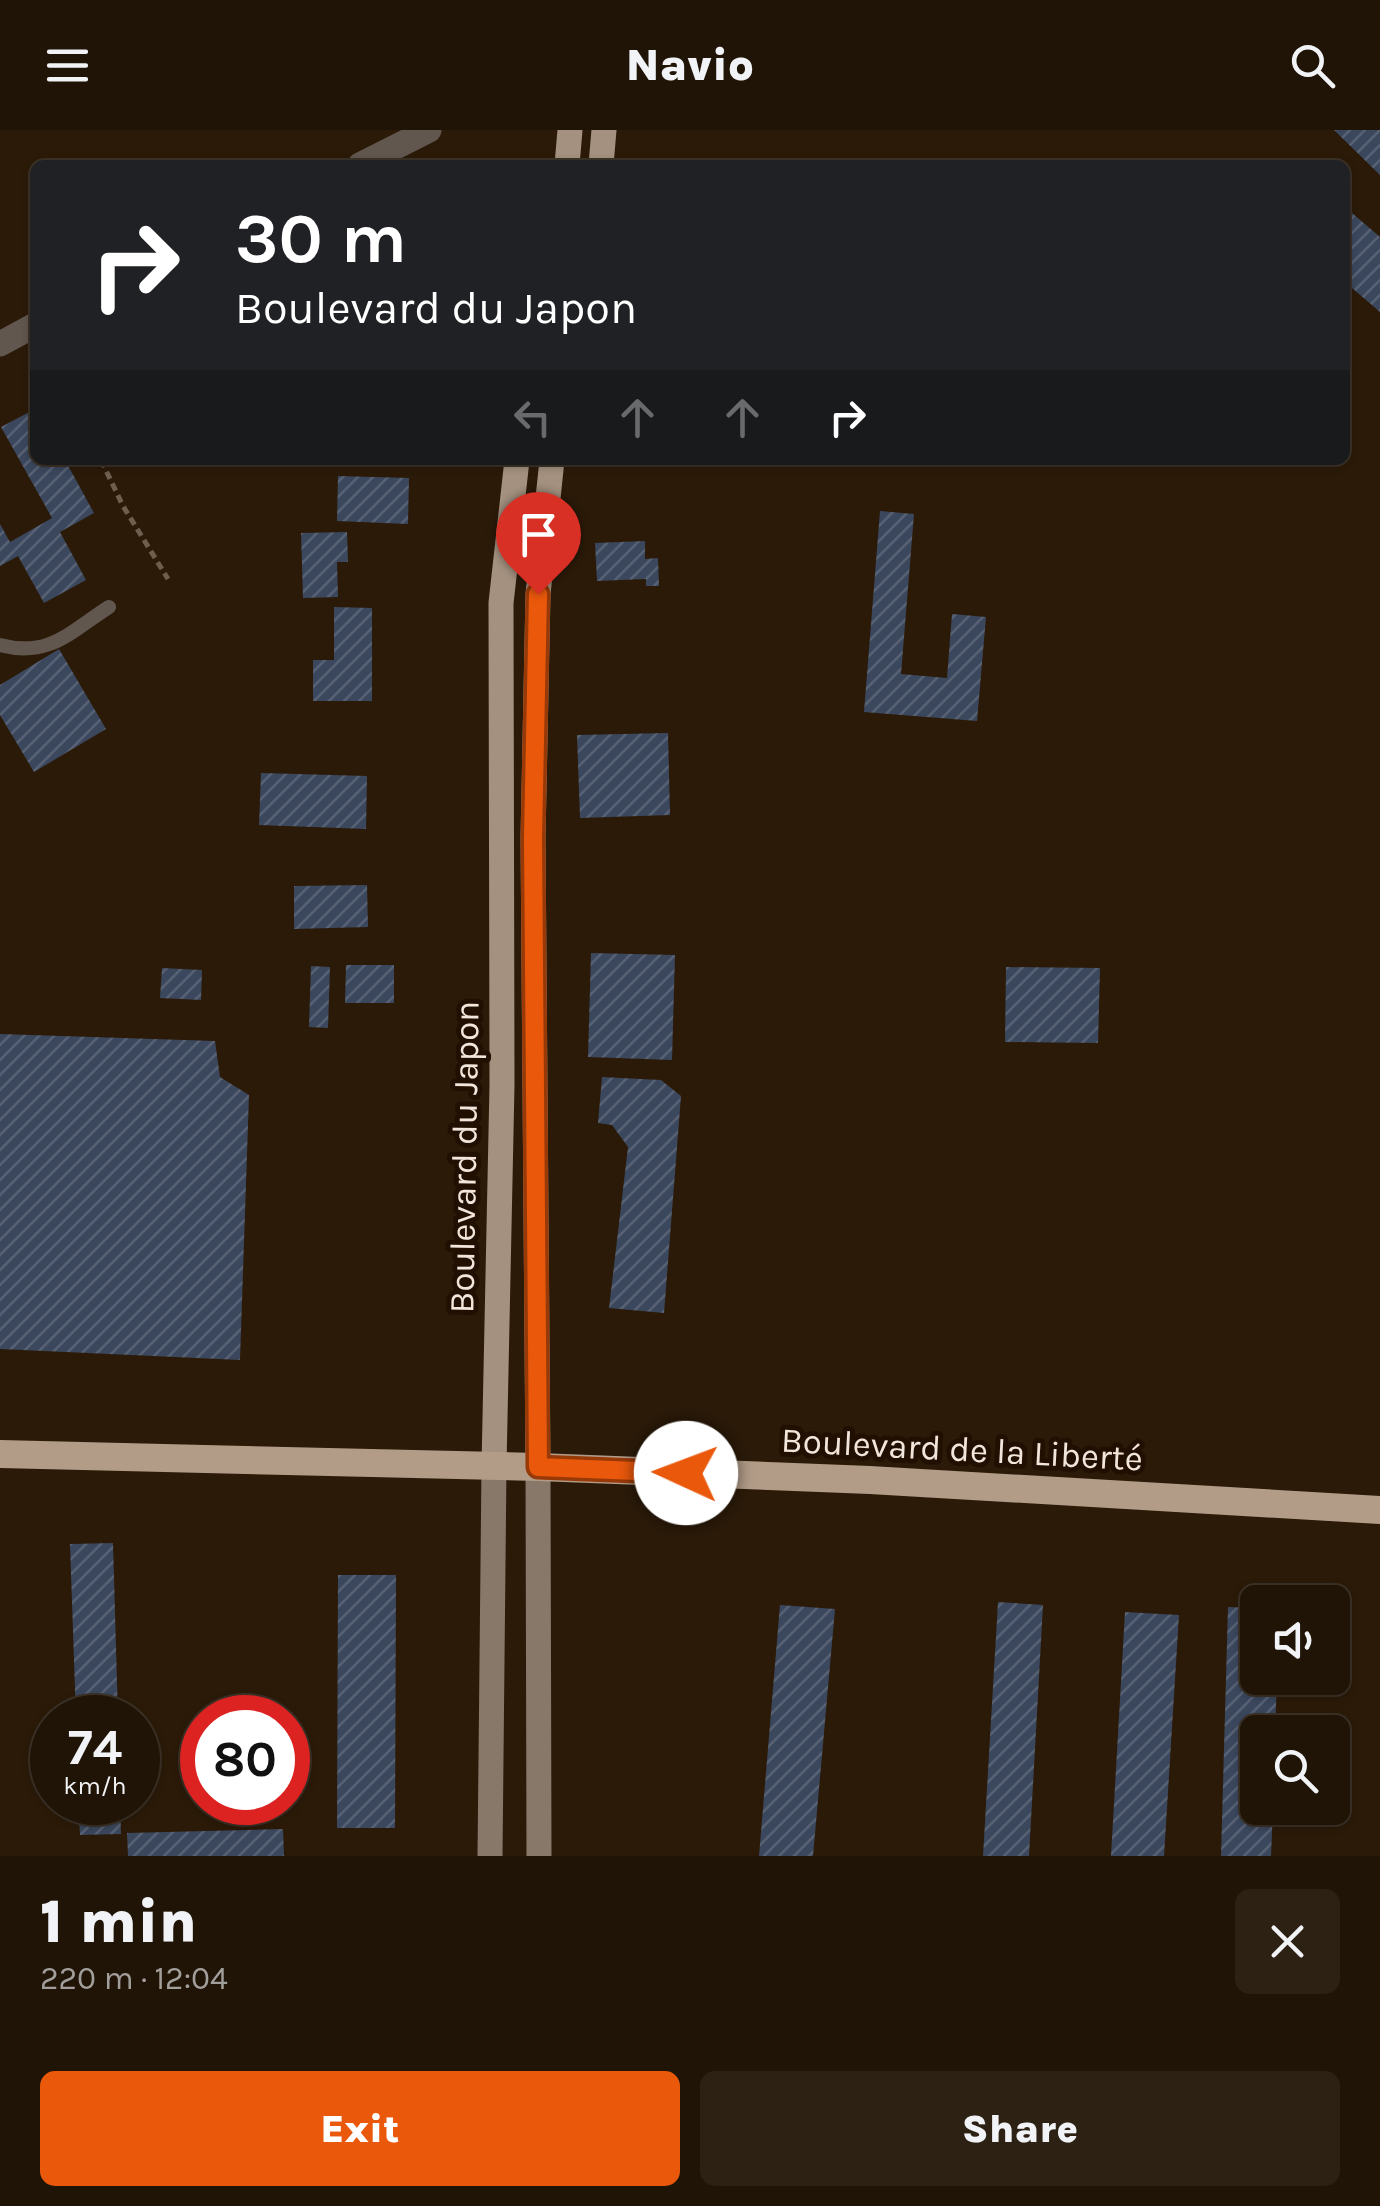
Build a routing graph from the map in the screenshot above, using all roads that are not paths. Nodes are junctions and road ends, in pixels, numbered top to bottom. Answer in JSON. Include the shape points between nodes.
{"nodes":[{"id":1,"x":429,"y":130,"type":"edge"},
{"id":2,"x":570,"y":130,"type":"edge"},
{"id":3,"x":604,"y":130,"type":"edge"},
{"id":4,"x":370,"y":160,"type":"edge"},
{"id":5,"x":567,"y":160,"type":"edge"},
{"id":6,"x":601,"y":160,"type":"edge"},
{"id":7,"x":30,"y":329,"type":"edge"},
{"id":8,"x":0,"y":344,"type":"edge"},
{"id":9,"x":517,"y":465,"type":"edge"},
{"id":10,"x":551,"y":465,"type":"edge"},
{"id":11,"x":110,"y":606,"type":"dead end"},
{"id":12,"x":0,"y":645,"type":"edge"},
{"id":13,"x":500,"y":674,"type":"junction"},
{"id":14,"x":536,"y":675,"type":"junction"},
{"id":15,"x":0,"y":1454,"type":"edge"},
{"id":16,"x":494,"y":1466,"type":"junction"},
{"id":17,"x":538,"y":1467,"type":"junction"},
{"id":18,"x":1380,"y":1510,"type":"edge"},
{"id":19,"x":490,"y":1856,"type":"edge"},
{"id":20,"x":539,"y":1856,"type":"edge"}],
"edges":[{"from":1,"to":4,"type":"street"},
{"from":2,"to":5,"type":"main road"},
{"from":3,"to":6,"type":"main road"},
{"from":7,"to":8,"type":"street"},
{"from":9,"to":13,"type":"main road","name":"Boulevard du Japon","via":[[500,603]]},
{"from":10,"to":14,"type":"main road","name":"Boulevard du Japon"},
{"from":11,"to":12,"type":"lane","via":[[46,648]]},
{"from":13,"to":14,"type":"main road"},
{"from":13,"to":16,"type":"main road","name":"Boulevard du Japon","via":[[502,1085]]},
{"from":14,"to":17,"type":"main road","name":"Boulevard du Japon"},
{"from":15,"to":16,"type":"highway","name":"Boulevard de la Liberté"},
{"from":16,"to":17,"type":"highway","name":"Boulevard de la Liberté"},
{"from":16,"to":19,"type":"main road","name":"Boulevard du Japon"},
{"from":17,"to":18,"type":"highway","name":"Boulevard de la Liberté"},
{"from":17,"to":20,"type":"main road","name":"Boulevard du Japon"}]}
